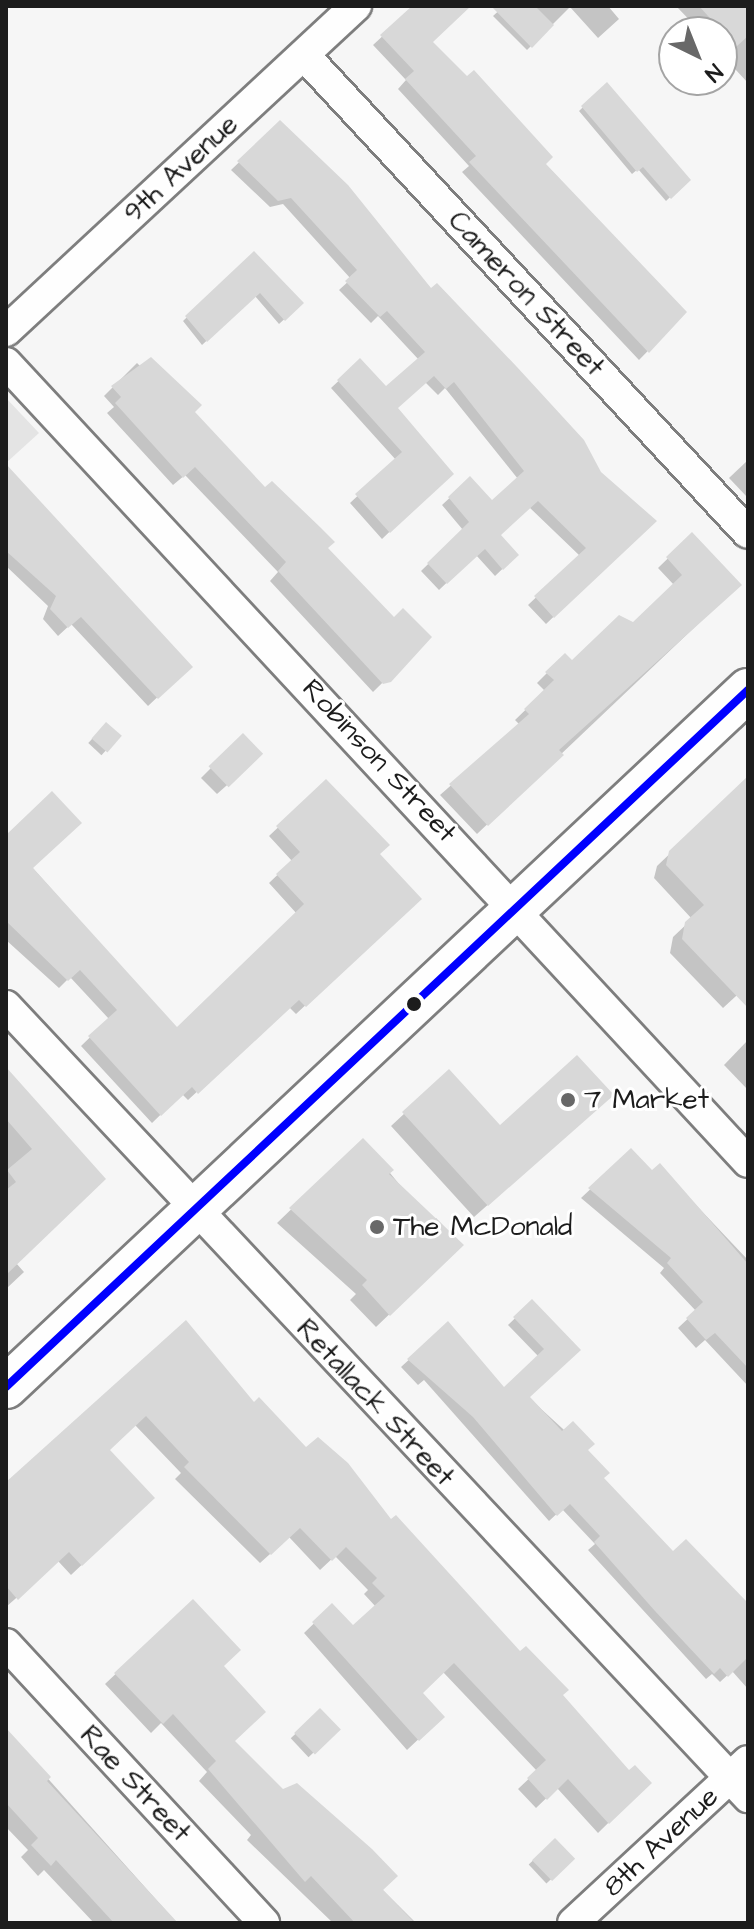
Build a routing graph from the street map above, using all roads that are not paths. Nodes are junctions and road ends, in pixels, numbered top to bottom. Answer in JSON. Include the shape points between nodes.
{"nodes":[{"id":1,"x":356,"y":6,"type":"edge"},
{"id":2,"x":304,"y":55,"type":"junction"},
{"id":3,"x":6,"y":331,"type":"edge"},
{"id":4,"x":6,"y":363,"type":"edge"},
{"id":5,"x":748,"y":533,"type":"edge"},
{"id":6,"x":748,"y":690,"type":"edge"},
{"id":7,"x":515,"y":909,"type":"junction"},
{"id":8,"x":6,"y":1006,"type":"edge"},
{"id":9,"x":748,"y":1162,"type":"edge"},
{"id":10,"x":194,"y":1211,"type":"junction"},
{"id":11,"x":6,"y":1387,"type":"edge"},
{"id":12,"x":6,"y":1644,"type":"edge"},
{"id":13,"x":742,"y":1778,"type":"edge"},
{"id":14,"x":264,"y":1923,"type":"edge"},
{"id":15,"x":573,"y":1923,"type":"edge"}],
"edges":[{"from":1,"to":2,"type":"street","name":"9th Avenue"},
{"from":2,"to":3,"type":"street","name":"9th Avenue"},
{"from":2,"to":5,"type":"street","name":"Cameron Street"},
{"from":4,"to":7,"type":"street","name":"Robinson Street"},
{"from":6,"to":7,"type":"main road"},
{"from":7,"to":9,"type":"street","name":"Robinson Street"},
{"from":7,"to":10,"type":"main road"},
{"from":8,"to":10,"type":"street","name":"Retallack Street"},
{"from":10,"to":11,"type":"main road"},
{"from":10,"to":13,"type":"street","name":"Retallack Street"},
{"from":12,"to":14,"type":"street","name":"Rae Street"},
{"from":13,"to":15,"type":"street","name":"8th Avenue"}]}
